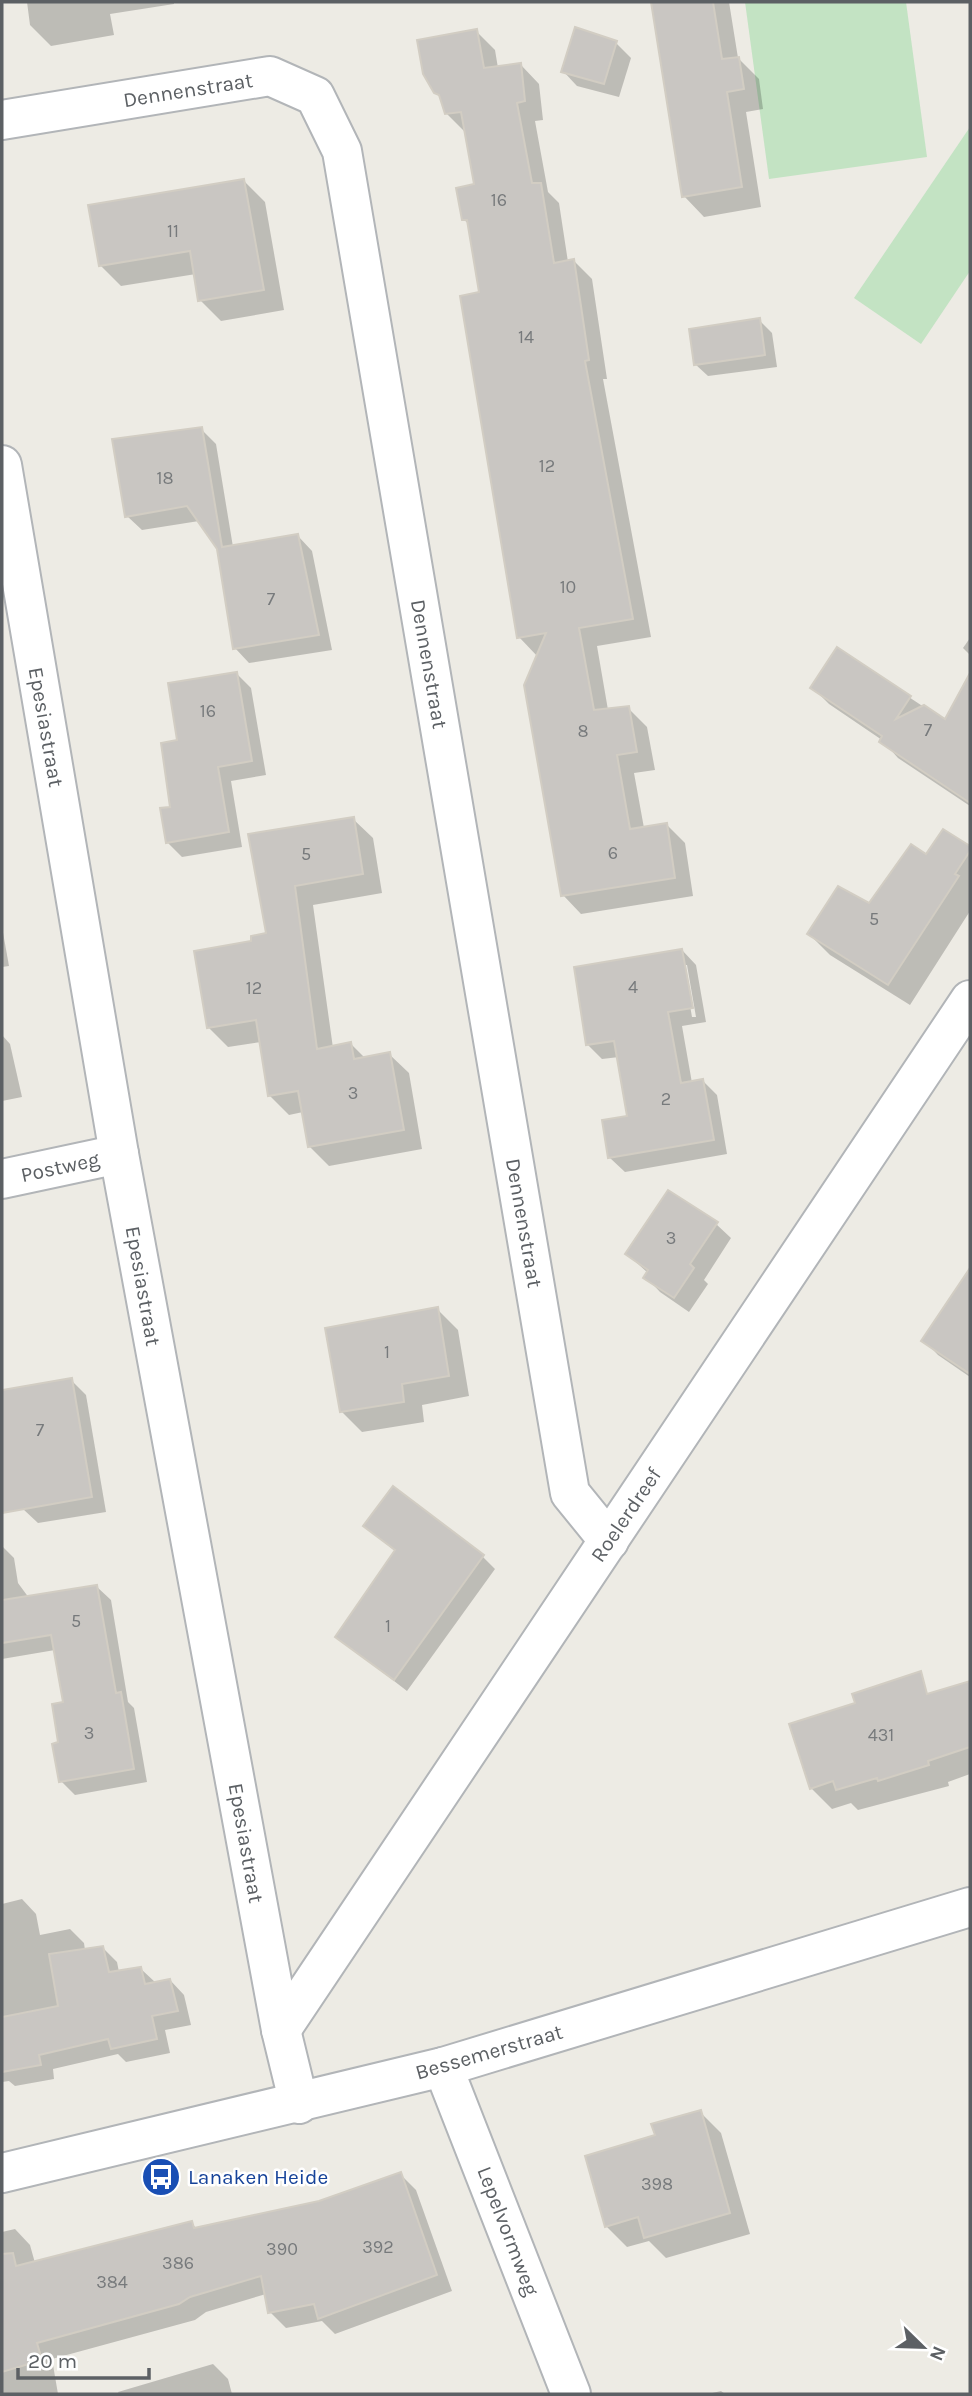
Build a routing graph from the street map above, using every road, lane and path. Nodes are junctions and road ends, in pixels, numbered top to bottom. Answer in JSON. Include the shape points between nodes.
{"nodes":[{"id":1,"x":2,"y":120,"type":"edge"},
{"id":2,"x":2,"y":465,"type":"edge"},
{"id":3,"x":970,"y":1000,"type":"edge"},
{"id":4,"x":119,"y":1154,"type":"junction"},
{"id":5,"x":2,"y":1180,"type":"edge"},
{"id":6,"x":609,"y":1541,"type":"junction"},
{"id":7,"x":970,"y":1907,"type":"edge"},
{"id":8,"x":281,"y":2030,"type":"junction"},
{"id":9,"x":443,"y":2067,"type":"junction"},
{"id":10,"x":299,"y":2104,"type":"junction"},
{"id":11,"x":2,"y":2173,"type":"edge"},
{"id":12,"x":571,"y":2394,"type":"edge"}],
"edges":[{"from":1,"to":6,"type":"street","name":"Dennenstraat","via":[[270,76],[315,96],[342,150],[570,1493]]},
{"from":2,"to":4,"type":"street","name":"Epesiastraat"},
{"from":3,"to":6,"type":"street","name":"Roelerdreef"},
{"from":4,"to":5,"type":"street","name":"Postweg"},
{"from":4,"to":8,"type":"street","name":"Epesiastraat"},
{"from":6,"to":8,"type":"street","name":"Roelerdreef"},
{"from":7,"to":9,"type":"street","name":"Bessemerstraat"},
{"from":8,"to":10,"type":"street","name":"Epesiastraat"},
{"from":9,"to":10,"type":"street","name":"Bessemerstraat"},
{"from":9,"to":12,"type":"street","name":"Lepelvormweg"},
{"from":10,"to":11,"type":"street","name":"Bessemerstraat"}]}
